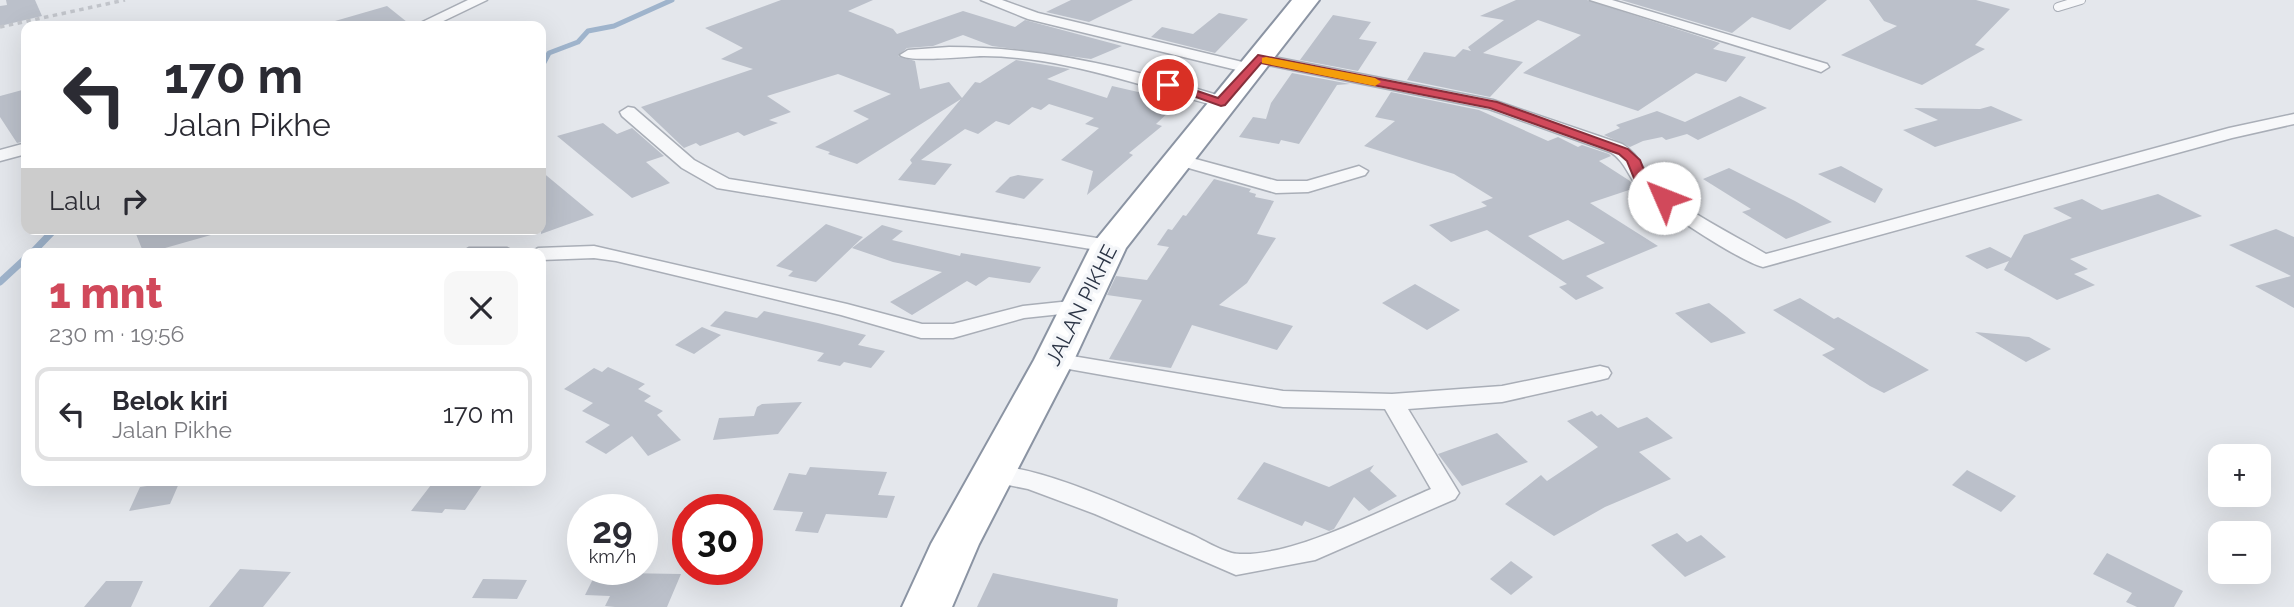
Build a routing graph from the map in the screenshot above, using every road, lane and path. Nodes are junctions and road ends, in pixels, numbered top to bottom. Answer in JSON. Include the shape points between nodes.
{"nodes":[{"id":1,"x":125,"y":0,"type":"edge"},
{"id":2,"x":480,"y":0,"type":"edge"},
{"id":3,"x":988,"y":0,"type":"edge"},
{"id":4,"x":1597,"y":0,"type":"edge"},
{"id":5,"x":2081,"y":0,"type":"edge"},
{"id":6,"x":1302,"y":1,"type":"edge"},
{"id":7,"x":2058,"y":7,"type":"dead end"},
{"id":8,"x":28,"y":21,"type":"edge"},
{"id":9,"x":432,"y":21,"type":"edge"},
{"id":10,"x":21,"y":22,"type":"edge"},
{"id":11,"x":0,"y":27,"type":"edge"},
{"id":12,"x":908,"y":55,"type":"dead end"},
{"id":13,"x":1254,"y":63,"type":"junction"},
{"id":14,"x":1821,"y":67,"type":"dead end"},
{"id":15,"x":1221,"y":103,"type":"junction"},
{"id":16,"x":628,"y":112,"type":"dead end"},
{"id":17,"x":2294,"y":120,"type":"edge"},
{"id":18,"x":21,"y":150,"type":"edge"},
{"id":19,"x":0,"y":156,"type":"edge"},
{"id":20,"x":1177,"y":159,"type":"junction"},
{"id":21,"x":1359,"y":171,"type":"dead end"},
{"id":22,"x":1109,"y":246,"type":"junction"},
{"id":23,"x":546,"y":254,"type":"edge"},
{"id":24,"x":1080,"y":306,"type":"junction"},
{"id":25,"x":1054,"y":360,"type":"junction"},
{"id":26,"x":1600,"y":373,"type":"dead end"},
{"id":27,"x":1392,"y":402,"type":"junction"},
{"id":28,"x":992,"y":474,"type":"junction"},
{"id":29,"x":927,"y":607,"type":"edge"}],
"edges":[{"from":1,"to":8,"type":"path"},
{"from":2,"to":9,"type":"street"},
{"from":3,"to":13,"type":"street","via":[[1032,16]]},
{"from":4,"to":14,"type":"street"},
{"from":5,"to":7,"type":"lane"},
{"from":6,"to":13,"type":"highway","name":"JALAN PIKHE"},
{"from":10,"to":11,"type":"path"},
{"from":12,"to":15,"type":"street","via":[[975,50],[1089,62]]},
{"from":13,"to":15,"type":"highway","name":"JALAN PIKHE"},
{"from":13,"to":17,"type":"street","via":[[1493,105],[1616,148],[1633,160],[1641,180],[1656,192],[1763,261],[2229,132]]},
{"from":15,"to":20,"type":"highway","name":"JALAN PIKHE"},
{"from":16,"to":22,"type":"street","via":[[688,164],[724,184]]},
{"from":18,"to":19,"type":"street"},
{"from":20,"to":21,"type":"street","via":[[1276,187],[1308,186]]},
{"from":20,"to":22,"type":"highway","name":"JALAN PIKHE"},
{"from":22,"to":24,"type":"highway","name":"JALAN PIKHE"},
{"from":23,"to":24,"type":"street","via":[[616,255],[921,331],[953,331],[1023,312]]},
{"from":24,"to":25,"type":"highway","name":"JALAN PIKHE"},
{"from":25,"to":27,"type":"street","via":[[1283,399]]},
{"from":25,"to":28,"type":"highway","name":"JALAN PIKHE"},
{"from":26,"to":27,"type":"street","via":[[1502,394]]},
{"from":27,"to":28,"type":"street","via":[[1446,493],[1306,553],[1236,565],[1063,492]]},
{"from":28,"to":29,"type":"highway","name":"JALAN PIKHE"}]}
